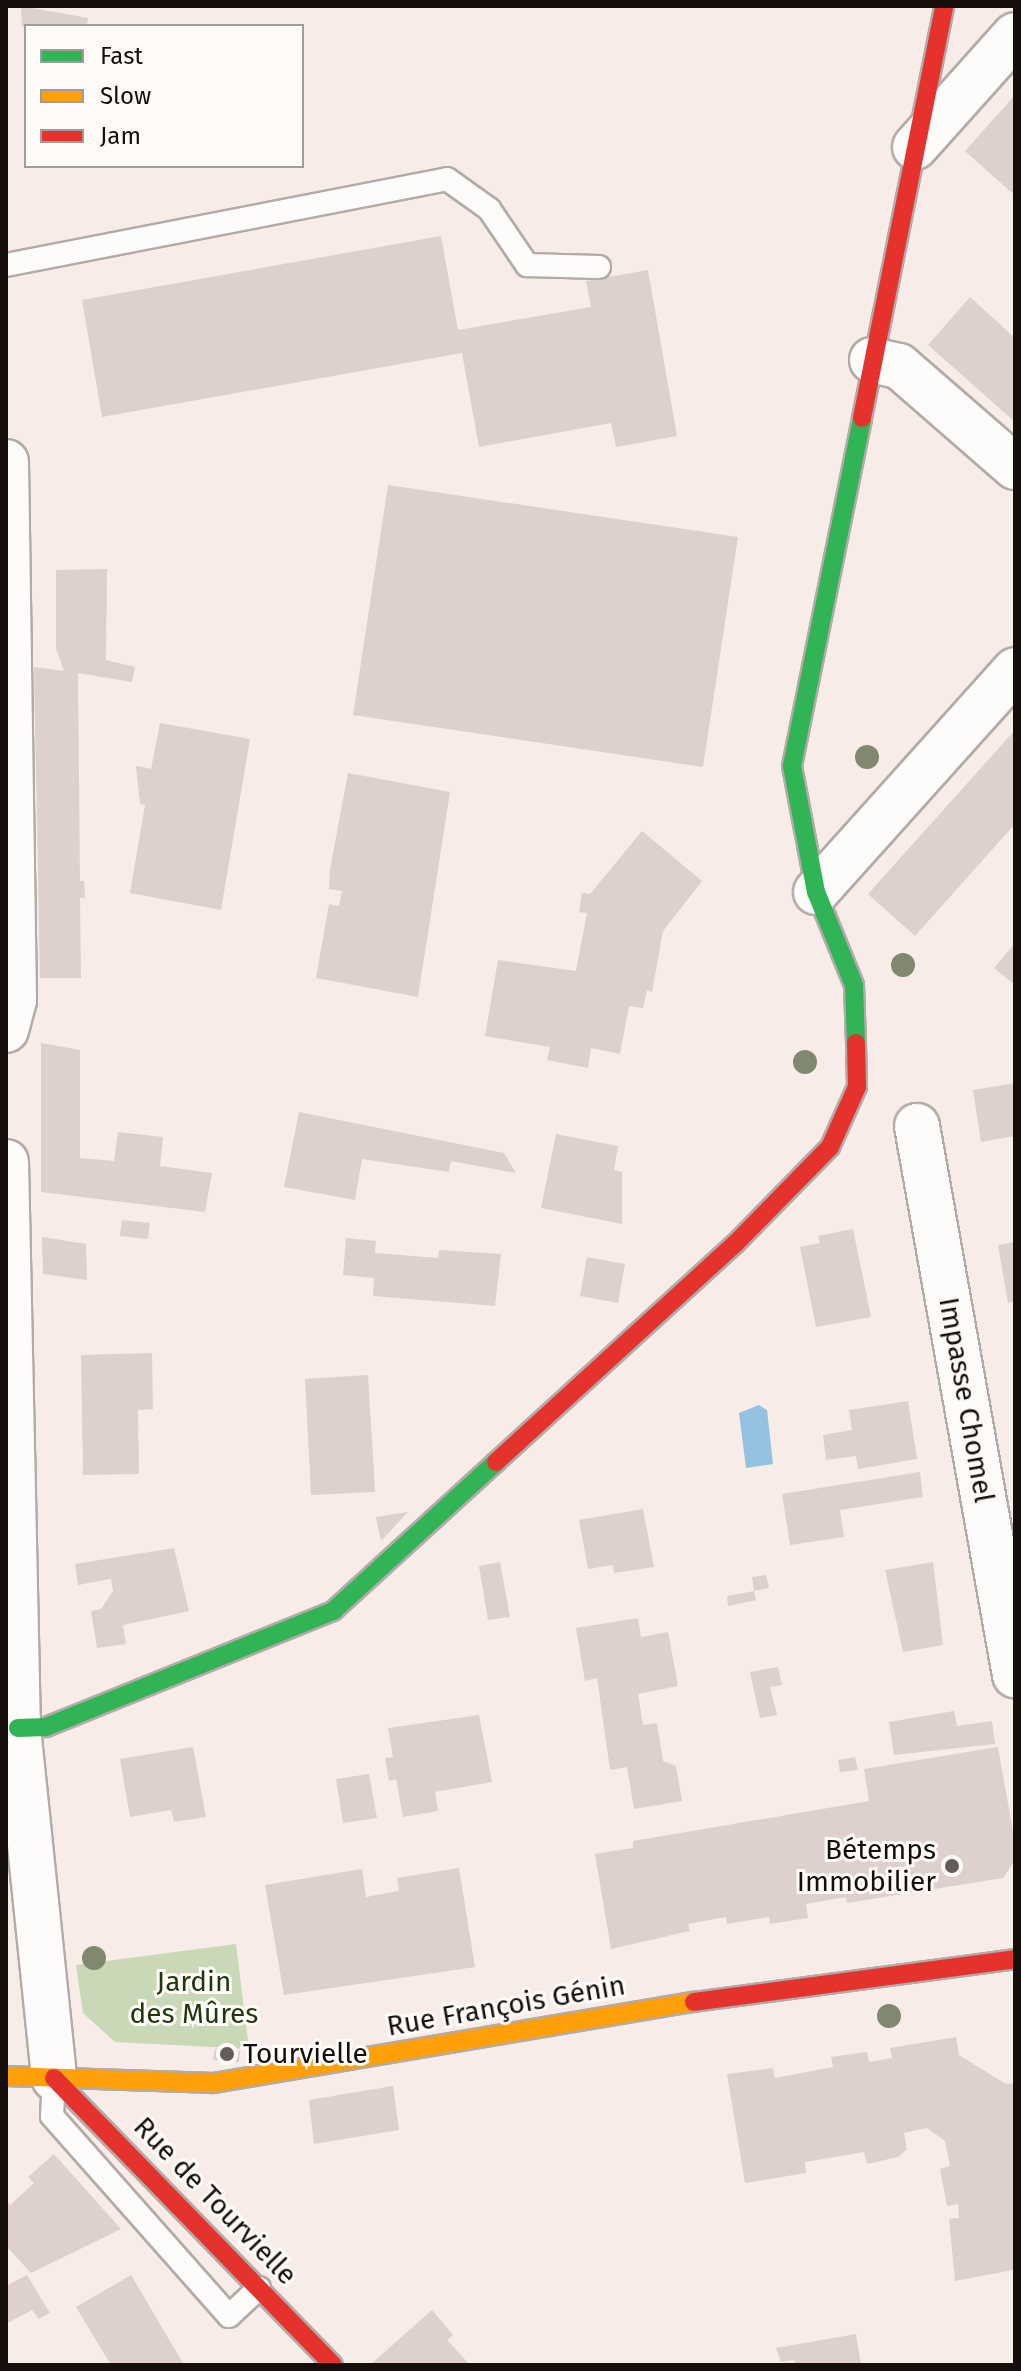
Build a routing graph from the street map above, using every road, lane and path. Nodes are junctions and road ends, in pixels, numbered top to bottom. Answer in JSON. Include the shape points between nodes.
{"nodes":[{"id":1,"x":944,"y":6,"type":"edge"},
{"id":2,"x":1015,"y":35,"type":"edge"},
{"id":3,"x":915,"y":147,"type":"junction"},
{"id":4,"x":6,"y":265,"type":"edge"},
{"id":5,"x":599,"y":267,"type":"dead end"},
{"id":6,"x":872,"y":360,"type":"junction"},
{"id":7,"x":6,"y":462,"type":"edge"},
{"id":8,"x":1015,"y":467,"type":"edge"},
{"id":9,"x":1015,"y":670,"type":"edge"},
{"id":10,"x":816,"y":892,"type":"junction"},
{"id":11,"x":6,"y":1018,"type":"edge"},
{"id":12,"x":6,"y":1030,"type":"edge"},
{"id":13,"x":917,"y":1126,"type":"dead end"},
{"id":14,"x":6,"y":1162,"type":"edge"},
{"id":15,"x":1015,"y":1675,"type":"edge"},
{"id":16,"x":18,"y":1728,"type":"junction"},
{"id":17,"x":1015,"y":1959,"type":"edge"},
{"id":18,"x":6,"y":2076,"type":"edge"},
{"id":19,"x":54,"y":2078,"type":"junction"},
{"id":20,"x":259,"y":2288,"type":"junction"},
{"id":21,"x":333,"y":2365,"type":"edge"}],
"edges":[{"from":1,"to":3,"type":"street"},
{"from":2,"to":3,"type":"street"},
{"from":3,"to":6,"type":"street"},
{"from":4,"to":5,"type":"lane","via":[[447,179],[489,209],[527,265]]},
{"from":6,"to":8,"type":"street","via":[[899,366]]},
{"from":6,"to":10,"type":"street","via":[[792,766]]},
{"from":7,"to":11,"type":"street","via":[[14,989]]},
{"from":9,"to":10,"type":"street"},
{"from":10,"to":16,"type":"street","via":[[854,985],[857,1087],[830,1147],[735,1244],[333,1611],[46,1727]]},
{"from":11,"to":12,"type":"street"},
{"from":13,"to":15,"type":"street","name":"Impasse Chomel"},
{"from":14,"to":16,"type":"street"},
{"from":16,"to":19,"type":"street"},
{"from":17,"to":19,"type":"street","name":"Rue François Génin","via":[[879,1981],[741,1994],[213,2083]]},
{"from":18,"to":19,"type":"street","name":"Rue François Génin"},
{"from":19,"to":20,"type":"street","name":"Rue de Tourvielle"},
{"from":19,"to":20,"type":"lane","via":[[52,2116],[229,2316]]},
{"from":20,"to":21,"type":"street","name":"Rue de Tourvielle"}]}
